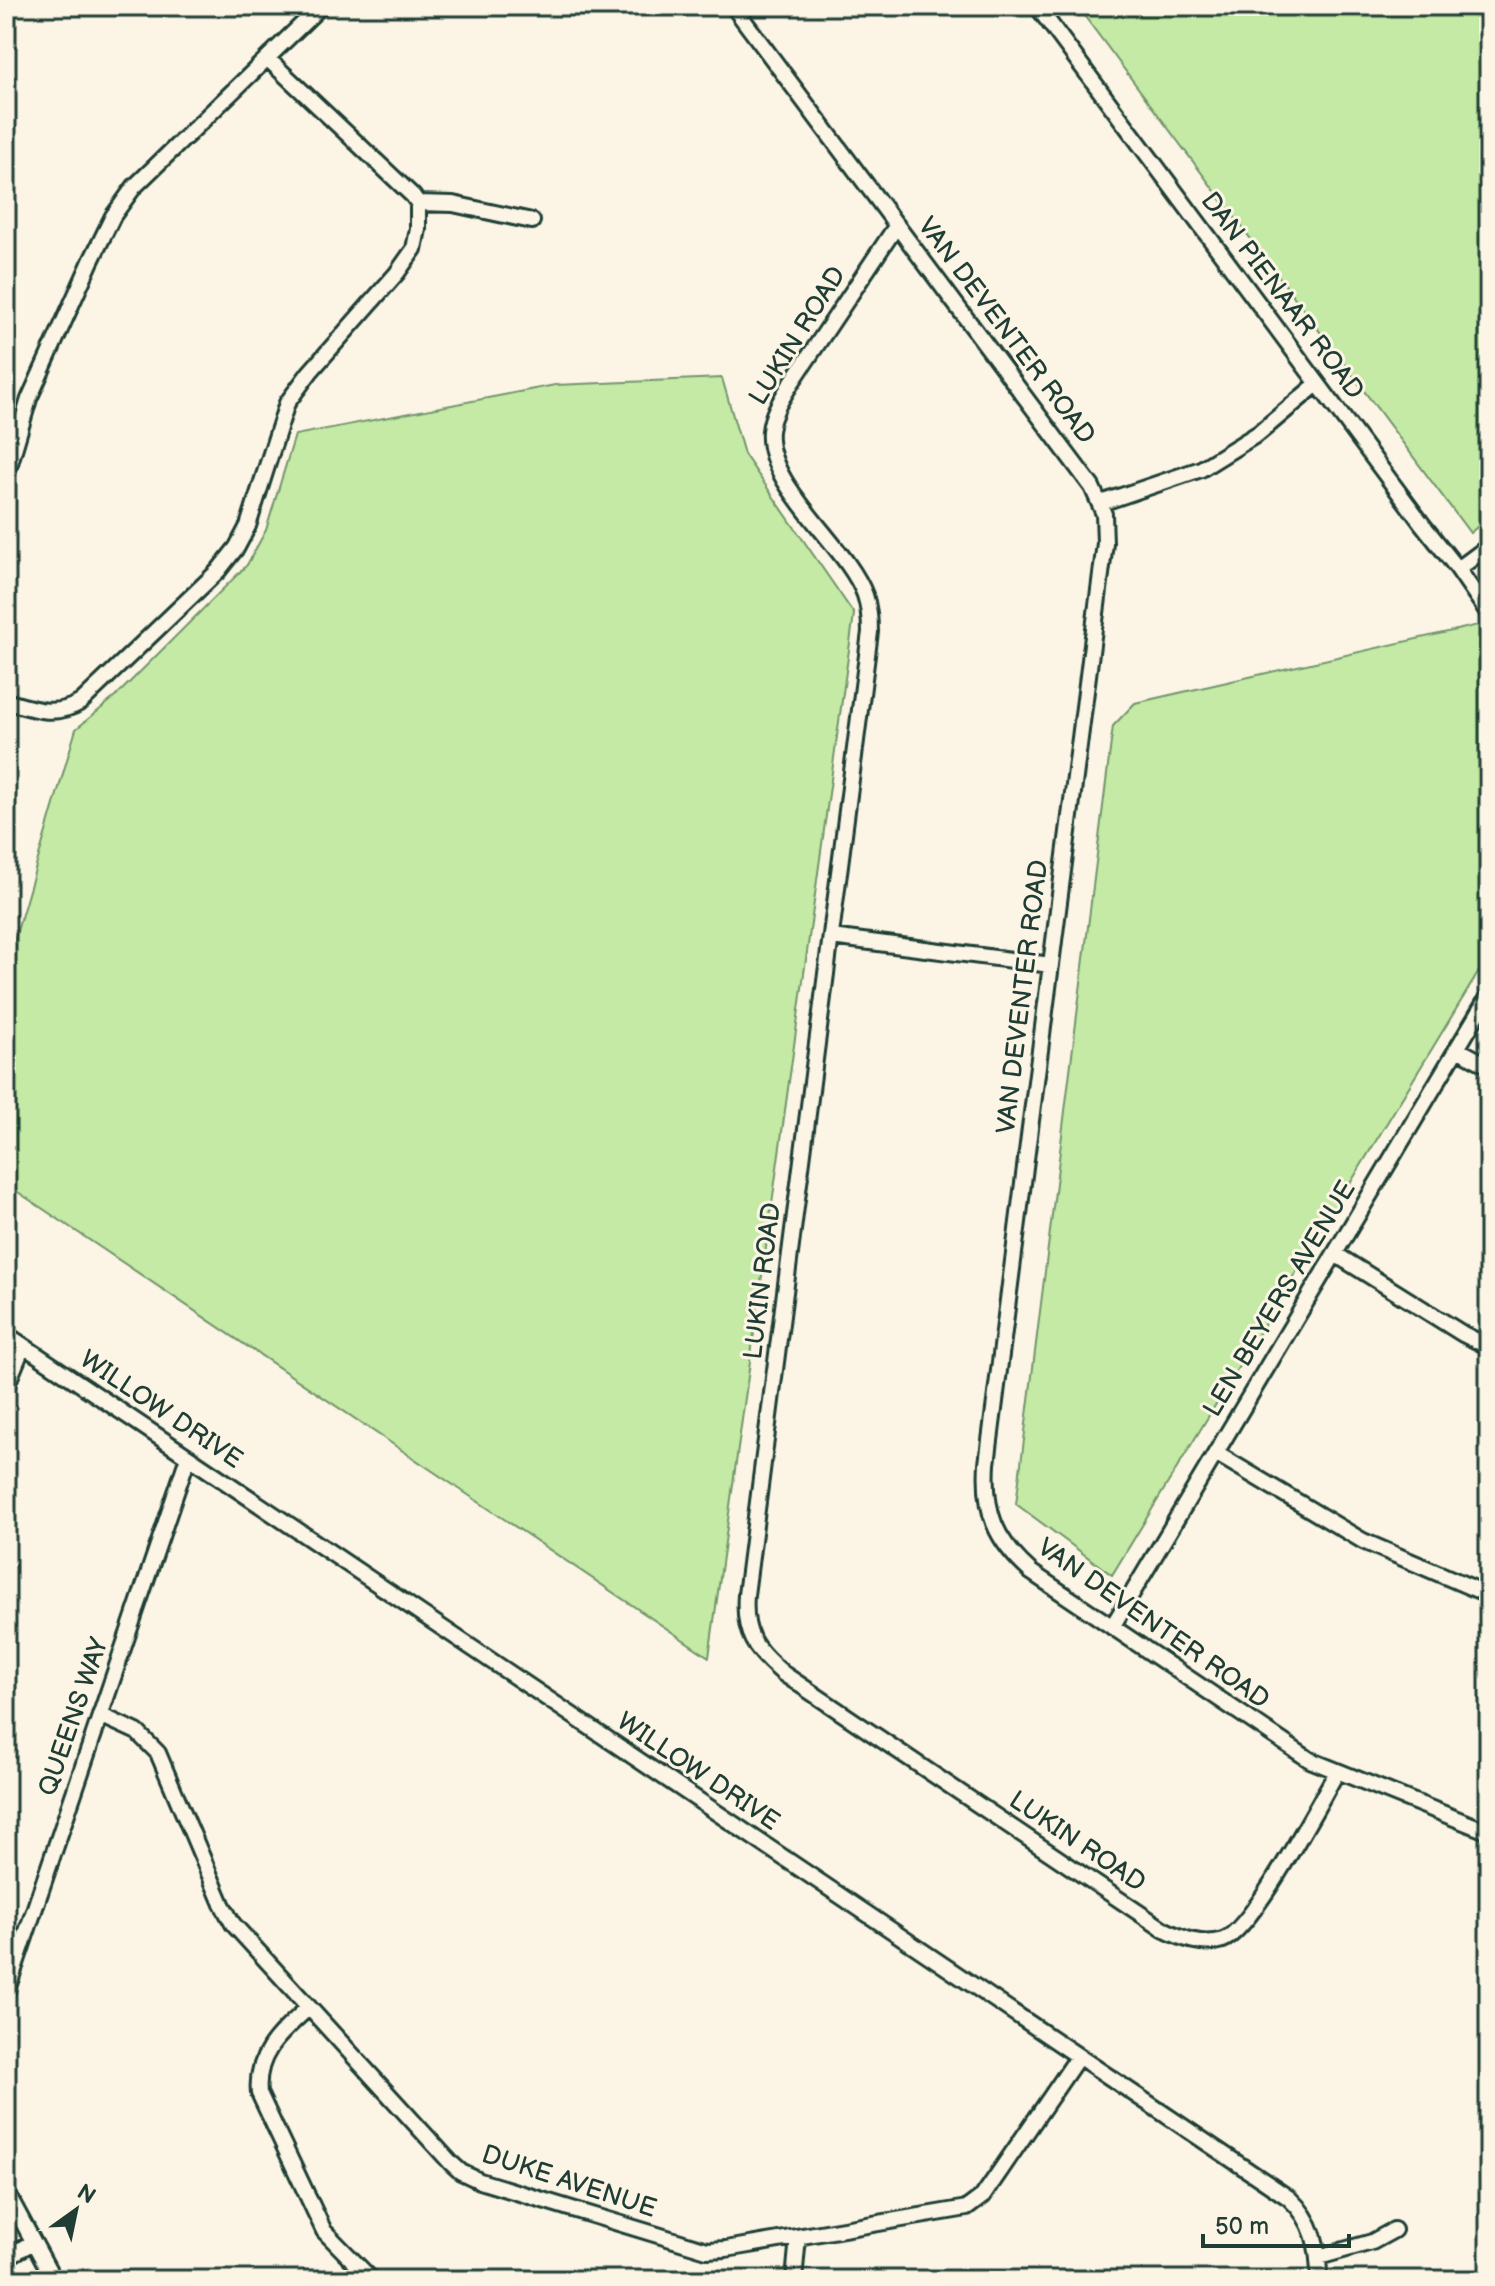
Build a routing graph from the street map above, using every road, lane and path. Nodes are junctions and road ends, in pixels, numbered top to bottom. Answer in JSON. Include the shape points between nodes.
{"nodes":[{"id":1,"x":321,"y":6,"type":"edge"},
{"id":2,"x":1037,"y":6,"type":"edge"},
{"id":3,"x":740,"y":8,"type":"edge"},
{"id":4,"x":268,"y":59,"type":"junction"},
{"id":5,"x":418,"y":203,"type":"junction"},
{"id":6,"x":532,"y":221,"type":"dead end"},
{"id":7,"x":897,"y":225,"type":"junction"},
{"id":8,"x":1317,"y":384,"type":"junction"},
{"id":9,"x":6,"y":477,"type":"edge"},
{"id":10,"x":1101,"y":503,"type":"junction"},
{"id":11,"x":1489,"y":546,"type":"edge"},
{"id":12,"x":1458,"y":569,"type":"junction"},
{"id":13,"x":1489,"y":614,"type":"edge"},
{"id":14,"x":6,"y":701,"type":"edge"},
{"id":15,"x":831,"y":937,"type":"junction"},
{"id":16,"x":1051,"y":965,"type":"junction"},
{"id":17,"x":1489,"y":995,"type":"edge"},
{"id":18,"x":1457,"y":1049,"type":"junction"},
{"id":19,"x":1489,"y":1066,"type":"edge"},
{"id":20,"x":1335,"y":1254,"type":"junction"},
{"id":21,"x":6,"y":1334,"type":"edge"},
{"id":22,"x":23,"y":1346,"type":"junction"},
{"id":23,"x":1489,"y":1347,"type":"edge"},
{"id":24,"x":6,"y":1387,"type":"edge"},
{"id":25,"x":1217,"y":1454,"type":"junction"},
{"id":26,"x":188,"y":1457,"type":"junction"},
{"id":27,"x":1489,"y":1595,"type":"edge"},
{"id":28,"x":1112,"y":1627,"type":"junction"},
{"id":29,"x":100,"y":1715,"type":"junction"},
{"id":30,"x":1337,"y":1772,"type":"junction"},
{"id":31,"x":1489,"y":1832,"type":"edge"},
{"id":32,"x":6,"y":1993,"type":"edge"},
{"id":33,"x":309,"y":2007,"type":"junction"},
{"id":34,"x":1078,"y":2057,"type":"junction"},
{"id":35,"x":6,"y":2191,"type":"edge"},
{"id":36,"x":1394,"y":2230,"type":"dead end"},
{"id":37,"x":798,"y":2237,"type":"junction"},
{"id":38,"x":33,"y":2242,"type":"junction"},
{"id":39,"x":1319,"y":2257,"type":"junction"},
{"id":40,"x":6,"y":2258,"type":"edge"},
{"id":41,"x":54,"y":2280,"type":"edge"},
{"id":42,"x":372,"y":2280,"type":"edge"},
{"id":43,"x":794,"y":2280,"type":"edge"},
{"id":44,"x":1319,"y":2280,"type":"edge"}],
"edges":[{"from":1,"to":4,"type":"street"},
{"from":2,"to":8,"type":"street","name":"DAN PIENAAR ROAD"},
{"from":3,"to":7,"type":"street","name":"VAN DEVENTER ROAD"},
{"from":4,"to":5,"type":"street"},
{"from":4,"to":9,"type":"street","via":[[117,209],[29,399]]},
{"from":5,"to":6,"type":"street","via":[[453,204]]},
{"from":5,"to":14,"type":"street","via":[[417,240],[409,258],[287,403],[252,516],[230,556],[81,702],[54,712]]},
{"from":7,"to":10,"type":"street","name":"VAN DEVENTER ROAD"},
{"from":7,"to":15,"type":"street","name":"LUKIN ROAD","via":[[784,395],[770,433],[778,469],[856,579],[869,614]]},
{"from":8,"to":10,"type":"street","via":[[1259,433],[1201,469]]},
{"from":8,"to":12,"type":"street","name":"DAN PIENAAR ROAD"},
{"from":10,"to":16,"type":"street","name":"VAN DEVENTER ROAD","via":[[1105,543]]},
{"from":11,"to":12,"type":"street"},
{"from":12,"to":13,"type":"street","name":"DAN PIENAAR ROAD"},
{"from":15,"to":16,"type":"street"},
{"from":15,"to":30,"type":"street","name":"LUKIN ROAD","via":[[746,1595],[746,1624],[753,1643],[784,1674],[1163,1929],[1187,1940],[1223,1940],[1240,1927]]},
{"from":16,"to":28,"type":"street","name":"VAN DEVENTER ROAD","via":[[987,1464],[987,1501],[1014,1557]]},
{"from":17,"to":18,"type":"street","name":"LEN BEYERS AVENUE"},
{"from":18,"to":19,"type":"street"},
{"from":18,"to":20,"type":"street","name":"LEN BEYERS AVENUE"},
{"from":20,"to":23,"type":"street"},
{"from":20,"to":25,"type":"street","name":"LEN BEYERS AVENUE"},
{"from":21,"to":22,"type":"street","name":"WILLOW DRIVE"},
{"from":22,"to":24,"type":"street"},
{"from":22,"to":26,"type":"street","name":"WILLOW DRIVE"},
{"from":25,"to":27,"type":"street","via":[[1377,1549]]},
{"from":25,"to":28,"type":"street","name":"LEN BEYERS AVENUE"},
{"from":26,"to":29,"type":"street","name":"QUEENS WAY"},
{"from":26,"to":34,"type":"street","name":"WILLOW DRIVE"},
{"from":28,"to":30,"type":"street","name":"VAN DEVENTER ROAD","via":[[1293,1749]]},
{"from":29,"to":32,"type":"street","name":"QUEENS WAY"},
{"from":29,"to":33,"type":"street","name":"DUKE AVENUE","via":[[137,1732],[155,1748],[227,1915]]},
{"from":30,"to":31,"type":"street","name":"VAN DEVENTER ROAD"},
{"from":33,"to":37,"type":"street","name":"DUKE AVENUE","via":[[465,2175],[707,2250]]},
{"from":33,"to":42,"type":"street","via":[[266,2052],[258,2078],[261,2101],[324,2231]]},
{"from":34,"to":37,"type":"street","name":"DUKE AVENUE","via":[[973,2204]]},
{"from":34,"to":39,"type":"street","name":"WILLOW DRIVE","via":[[1289,2198],[1310,2224]]},
{"from":35,"to":38,"type":"street"},
{"from":36,"to":39,"type":"street"},
{"from":37,"to":43,"type":"street"},
{"from":38,"to":40,"type":"street"},
{"from":38,"to":41,"type":"street"},
{"from":39,"to":44,"type":"street","name":"WILLOW DRIVE"}]}
